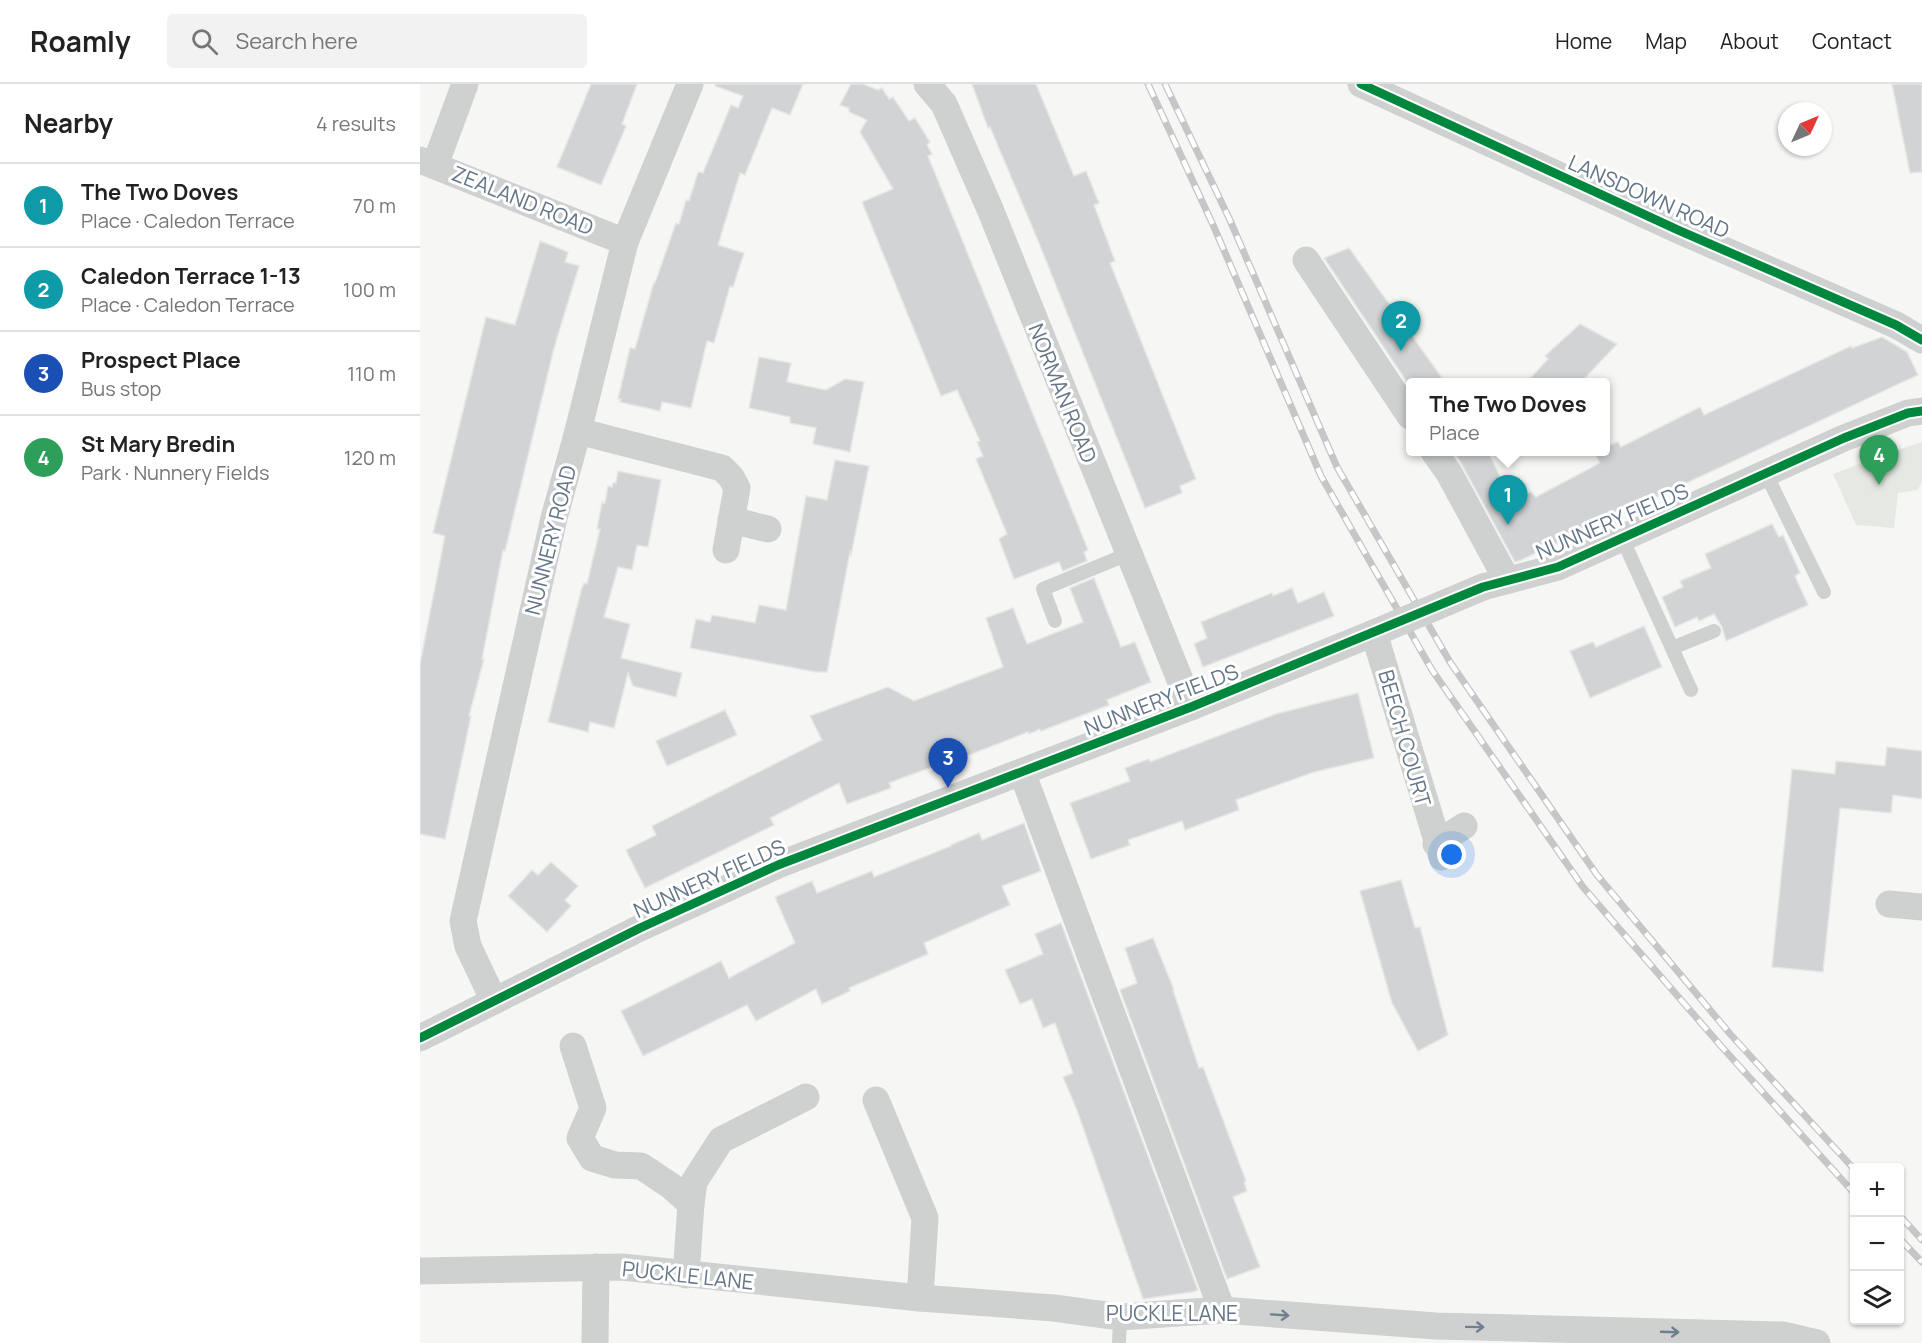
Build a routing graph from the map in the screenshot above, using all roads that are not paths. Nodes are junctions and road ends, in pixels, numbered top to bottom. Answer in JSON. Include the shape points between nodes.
{"nodes":[{"id":1,"x":465,"y":84,"type":"edge"},
{"id":2,"x":690,"y":84,"type":"edge"},
{"id":3,"x":927,"y":84,"type":"edge"},
{"id":4,"x":1361,"y":84,"type":"edge"},
{"id":5,"x":428,"y":163,"type":"edge"},
{"id":6,"x":625,"y":242,"type":"junction"},
{"id":7,"x":1306,"y":260,"type":"dead end"},
{"id":8,"x":1922,"y":340,"type":"edge"},
{"id":9,"x":1406,"y":410,"type":"edge"},
{"id":10,"x":1922,"y":411,"type":"edge"},
{"id":11,"x":578,"y":431,"type":"junction"},
{"id":12,"x":1437,"y":456,"type":"edge"},
{"id":13,"x":1766,"y":474,"type":"junction"},
{"id":14,"x":731,"y":520,"type":"junction"},
{"id":15,"x":768,"y":529,"type":"dead end"},
{"id":16,"x":1622,"y":538,"type":"junction"},
{"id":17,"x":726,"y":550,"type":"dead end"},
{"id":18,"x":1128,"y":554,"type":"junction"},
{"id":19,"x":1495,"y":583,"type":"junction"},
{"id":20,"x":1824,"y":592,"type":"dead end"},
{"id":21,"x":1055,"y":621,"type":"dead end"},
{"id":22,"x":1714,"y":631,"type":"dead end"},
{"id":23,"x":1374,"y":633,"type":"junction"},
{"id":24,"x":1672,"y":648,"type":"junction"},
{"id":25,"x":1691,"y":690,"type":"dead end"},
{"id":26,"x":1191,"y":707,"type":"junction"},
{"id":27,"x":1022,"y":772,"type":"junction"},
{"id":28,"x":1464,"y":826,"type":"dead end"},
{"id":29,"x":1889,"y":904,"type":"dead end"},
{"id":30,"x":1922,"y":907,"type":"edge"},
{"id":31,"x":494,"y":1001,"type":"junction"},
{"id":32,"x":420,"y":1038,"type":"edge"},
{"id":33,"x":573,"y":1046,"type":"dead end"},
{"id":34,"x":806,"y":1097,"type":"dead end"},
{"id":35,"x":876,"y":1100,"type":"dead end"},
{"id":36,"x":691,"y":1204,"type":"junction"},
{"id":37,"x":596,"y":1267,"type":"junction"},
{"id":38,"x":420,"y":1271,"type":"edge"},
{"id":39,"x":686,"y":1275,"type":"junction"},
{"id":40,"x":920,"y":1298,"type":"junction"},
{"id":41,"x":1222,"y":1310,"type":"junction"},
{"id":42,"x":1120,"y":1330,"type":"edge"},
{"id":43,"x":1393,"y":1333,"type":"edge"},
{"id":44,"x":595,"y":1343,"type":"edge"},
{"id":45,"x":1817,"y":1343,"type":"edge"}],
"edges":[{"from":1,"to":5,"type":"street"},
{"from":2,"to":6,"type":"street","name":"NUNNERY ROAD"},
{"from":3,"to":18,"type":"street","name":"NORMAN ROAD","via":[[944,104],[990,209]]},
{"from":4,"to":8,"type":"street","name":"LANSDOWN ROAD"},
{"from":5,"to":6,"type":"street","name":"ZEALAND ROAD"},
{"from":6,"to":11,"type":"street","name":"NUNNERY ROAD"},
{"from":7,"to":9,"type":"street"},
{"from":10,"to":13,"type":"street","name":"NUNNERY FIELDS","via":[[1908,412]]},
{"from":11,"to":14,"type":"street","via":[[722,468],[736,488]]},
{"from":11,"to":31,"type":"street","name":"NUNNERY ROAD","via":[[551,529],[463,921],[468,946]]},
{"from":12,"to":19,"type":"street","via":[[1449,473]]},
{"from":13,"to":16,"type":"street","name":"NUNNERY FIELDS"},
{"from":13,"to":20,"type":"lane"},
{"from":14,"to":15,"type":"street"},
{"from":14,"to":17,"type":"street"},
{"from":16,"to":19,"type":"street","name":"NUNNERY FIELDS","via":[[1558,567]]},
{"from":16,"to":24,"type":"lane"},
{"from":18,"to":21,"type":"lane","via":[[1043,589]]},
{"from":18,"to":26,"type":"street","name":"NORMAN ROAD"},
{"from":19,"to":23,"type":"street","name":"NUNNERY FIELDS","bridge":true},
{"from":22,"to":24,"type":"lane"},
{"from":23,"to":26,"type":"street","name":"NUNNERY FIELDS"},
{"from":23,"to":28,"type":"street","name":"BEECH COURT","via":[[1439,850]]},
{"from":24,"to":25,"type":"lane"},
{"from":26,"to":27,"type":"street","name":"NUNNERY FIELDS"},
{"from":27,"to":31,"type":"street","name":"NUNNERY FIELDS","via":[[778,865]]},
{"from":27,"to":41,"type":"street"},
{"from":29,"to":30,"type":"street"},
{"from":31,"to":32,"type":"street","name":"NUNNERY FIELDS"},
{"from":33,"to":36,"type":"street","via":[[593,1108],[580,1138],[592,1158],[615,1165],[642,1166]]},
{"from":34,"to":36,"type":"street","via":[[721,1140],[694,1182]]},
{"from":35,"to":40,"type":"street","via":[[925,1218]]},
{"from":36,"to":39,"type":"street"},
{"from":37,"to":38,"type":"street","name":"PUCKLE LANE"},
{"from":37,"to":39,"type":"street","name":"PUCKLE LANE"},
{"from":37,"to":44,"type":"street"},
{"from":39,"to":40,"type":"street","name":"PUCKLE LANE"},
{"from":40,"to":42,"type":"street","name":"PUCKLE LANE","via":[[1054,1308]]},
{"from":41,"to":42,"type":"street","name":"PUCKLE LANE"},
{"from":41,"to":43,"type":"street","name":"PUCKLE LANE","one_way":true},
{"from":43,"to":45,"type":"street","name":"PUCKLE LANE","one_way":true,"via":[[1783,1335]]}]}
